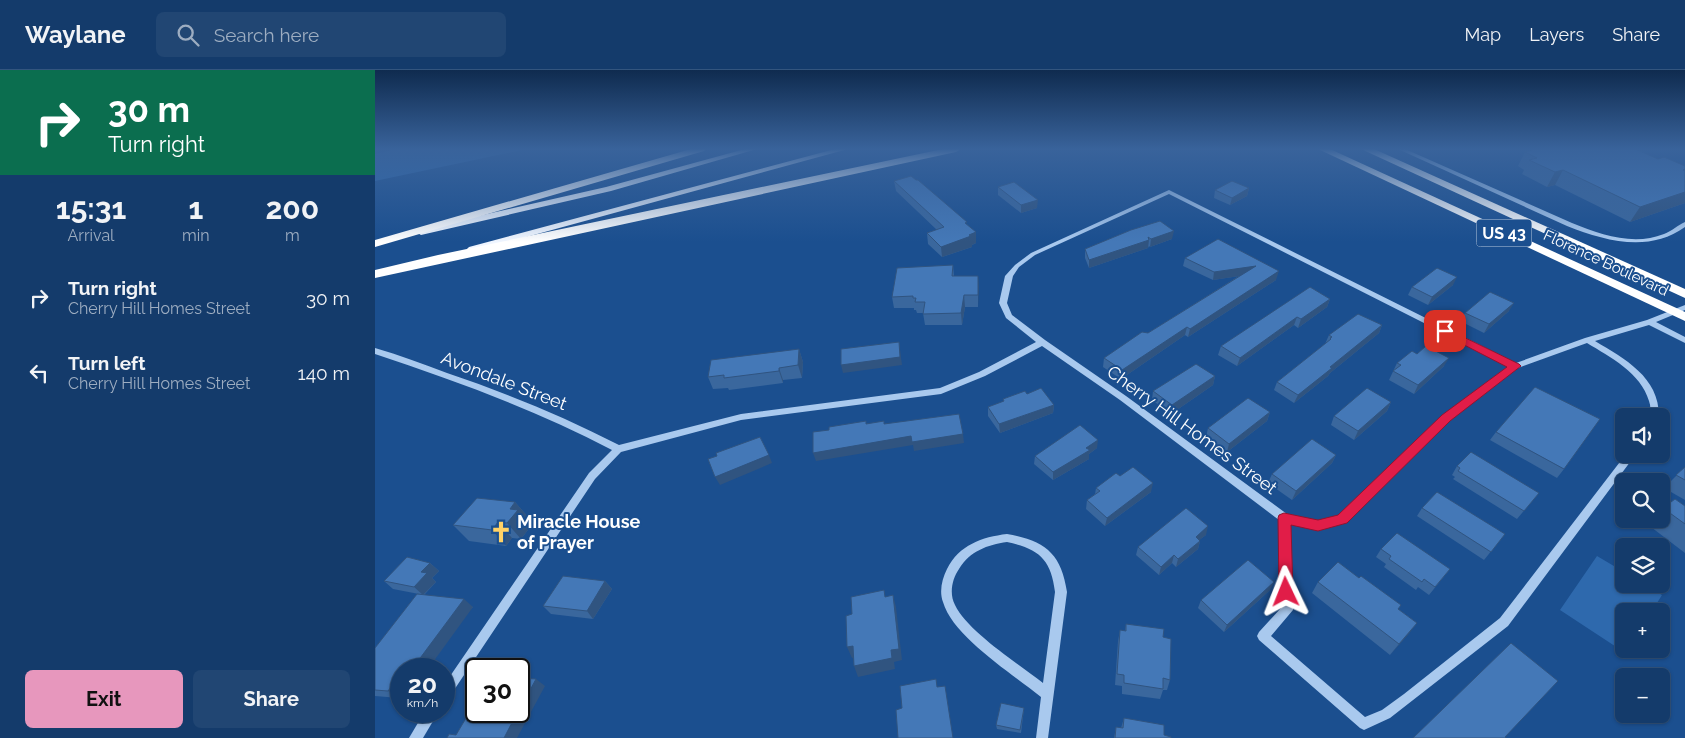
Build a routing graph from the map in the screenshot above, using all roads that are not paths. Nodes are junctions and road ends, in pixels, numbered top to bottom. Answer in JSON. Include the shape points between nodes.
{"nodes":[{"id":1,"x":595,"y":180,"type":"edge"},
{"id":2,"x":637,"y":180,"type":"edge"},
{"id":3,"x":731,"y":180,"type":"edge"},
{"id":4,"x":808,"y":180,"type":"edge"},
{"id":5,"x":1391,"y":180,"type":"edge"},
{"id":6,"x":1435,"y":180,"type":"edge"},
{"id":7,"x":1470,"y":180,"type":"edge"},
{"id":8,"x":1685,"y":224,"type":"edge"},
{"id":9,"x":406,"y":236,"type":"junction"},
{"id":10,"x":375,"y":244,"type":"edge"},
{"id":11,"x":438,"y":258,"type":"junction"},
{"id":12,"x":377,"y":274,"type":"edge"},
{"id":13,"x":1685,"y":294,"type":"edge"},
{"id":14,"x":1682,"y":314,"type":"edge"},
{"id":15,"x":1649,"y":322,"type":"junction"},
{"id":16,"x":1588,"y":340,"type":"junction"},
{"id":17,"x":1685,"y":340,"type":"edge"},
{"id":18,"x":1042,"y":342,"type":"junction"},
{"id":19,"x":375,"y":351,"type":"edge"},
{"id":20,"x":1515,"y":366,"type":"junction"},
{"id":21,"x":1656,"y":408,"type":"edge"},
{"id":22,"x":619,"y":449,"type":"junction"},
{"id":23,"x":1624,"y":463,"type":"edge"},
{"id":24,"x":1284,"y":518,"type":"junction"},
{"id":25,"x":455,"y":679,"type":"edge"},
{"id":26,"x":1048,"y":694,"type":"junction"},
{"id":27,"x":425,"y":723,"type":"edge"},
{"id":28,"x":415,"y":738,"type":"edge"},
{"id":29,"x":1042,"y":738,"type":"edge"}],
"edges":[{"from":1,"to":9,"type":"highway"},
{"from":2,"to":9,"type":"main road"},
{"from":3,"to":11,"type":"main road"},
{"from":4,"to":11,"type":"highway"},
{"from":5,"to":14,"type":"highway","name":"Florence Boulevard","number":"US 43"},
{"from":6,"to":13,"type":"highway","name":"Florence Boulevard","number":"US 43"},
{"from":7,"to":8,"type":"street","via":[[1574,227],[1606,237],[1651,240],[1667,236]]},
{"from":9,"to":10,"type":"highway"},
{"from":11,"to":12,"type":"highway"},
{"from":14,"to":15,"type":"street"},
{"from":15,"to":16,"type":"street"},
{"from":15,"to":17,"type":"street"},
{"from":16,"to":20,"type":"street"},
{"from":16,"to":21,"type":"street","via":[[1628,366],[1653,395]]},
{"from":18,"to":20,"type":"street","name":"Cherry Hill Homes Street","via":[[1009,316],[1003,303],[1009,276],[1017,266],[1033,254],[1169,192]]},
{"from":18,"to":22,"type":"street","via":[[982,374],[941,391],[741,417]]},
{"from":18,"to":24,"type":"street","name":"Cherry Hill Homes Street"},
{"from":19,"to":22,"type":"street","name":"Avondale Street","via":[[506,396],[577,426]]},
{"from":20,"to":24,"type":"street","name":"Cherry Hill Homes Street","via":[[1446,418],[1342,519],[1318,525]]},
{"from":22,"to":25,"type":"street","via":[[592,476]]},
{"from":23,"to":24,"type":"street","via":[[1504,622],[1401,704],[1364,724],[1263,636],[1287,610]]},
{"from":26,"to":26,"type":"street","via":[[1061,592],[1059,575],[1052,560],[1040,548],[1007,538],[989,540],[972,547],[958,559],[950,574],[947,591],[950,608],[973,636]]},
{"from":26,"to":29,"type":"street"},
{"from":27,"to":28,"type":"street"}]}
